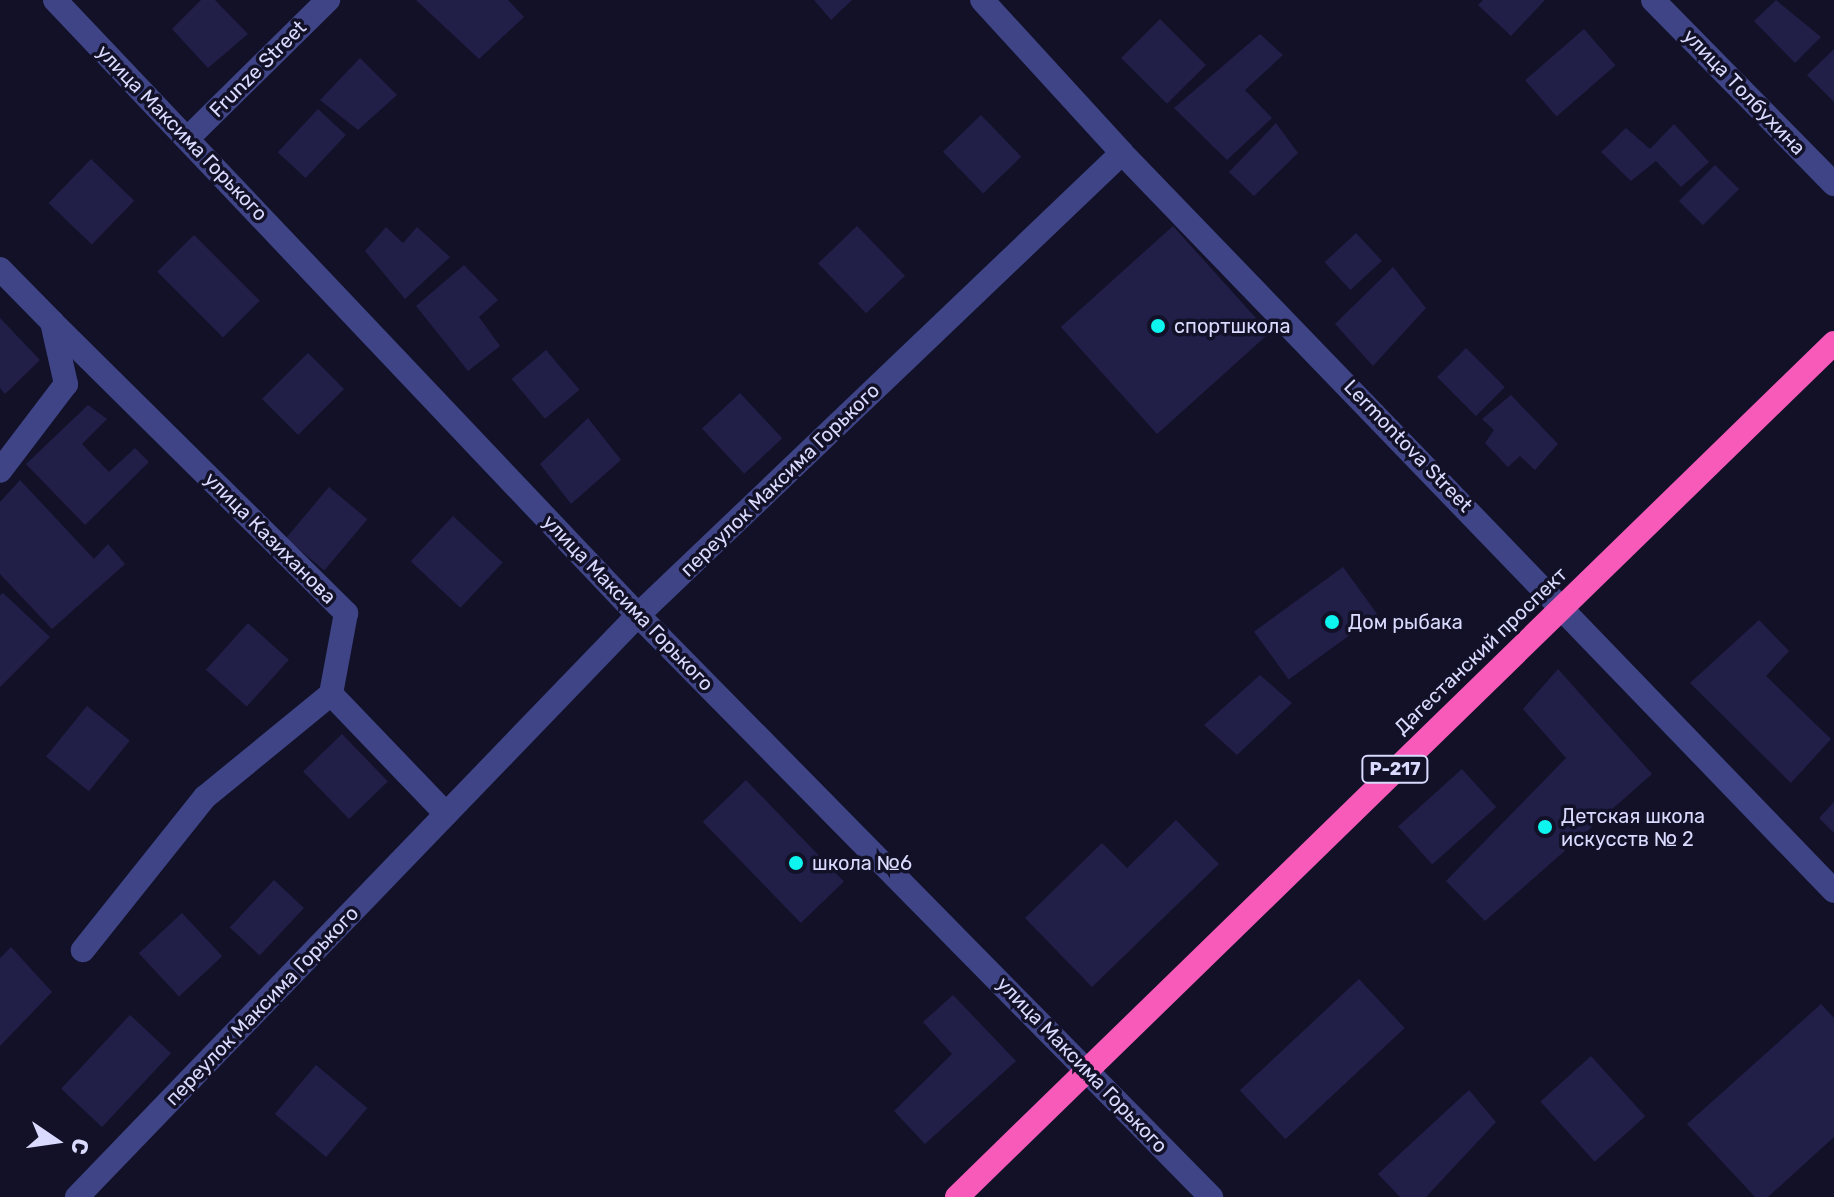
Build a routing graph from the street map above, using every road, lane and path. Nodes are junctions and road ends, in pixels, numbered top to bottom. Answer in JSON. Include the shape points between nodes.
{"nodes":[{"id":1,"x":55,"y":0,"type":"edge"},
{"id":2,"x":328,"y":0,"type":"edge"},
{"id":3,"x":982,"y":0,"type":"edge"},
{"id":4,"x":1653,"y":0,"type":"edge"},
{"id":5,"x":188,"y":138,"type":"junction"},
{"id":6,"x":1122,"y":153,"type":"junction"},
{"id":7,"x":1834,"y":184,"type":"edge"},
{"id":8,"x":0,"y":269,"type":"edge"},
{"id":9,"x":52,"y":322,"type":"junction"},
{"id":10,"x":1834,"y":343,"type":"edge"},
{"id":11,"x":0,"y":471,"type":"edge"},
{"id":12,"x":1559,"y":607,"type":"junction"},
{"id":13,"x":638,"y":615,"type":"junction"},
{"id":14,"x":331,"y":694,"type":"junction"},
{"id":15,"x":446,"y":814,"type":"junction"},
{"id":16,"x":1834,"y":891,"type":"edge"},
{"id":17,"x":83,"y":950,"type":"dead end"},
{"id":18,"x":1089,"y":1070,"type":"junction"},
{"id":19,"x":77,"y":1197,"type":"edge"},
{"id":20,"x":957,"y":1197,"type":"edge"},
{"id":21,"x":1211,"y":1197,"type":"edge"}],
"edges":[{"from":1,"to":5,"type":"street","name":"улица Максима Горького"},
{"from":2,"to":5,"type":"street","name":"Frunze Street"},
{"from":3,"to":6,"type":"street","name":"Lermontova Street"},
{"from":4,"to":7,"type":"street","name":"улица Толбухина"},
{"from":5,"to":13,"type":"street","name":"улица Максима Горького"},
{"from":6,"to":12,"type":"street","name":"Lermontova Street"},
{"from":6,"to":13,"type":"street","name":"переулок Максима Горького"},
{"from":8,"to":9,"type":"street","name":"улица Казиханова"},
{"from":9,"to":11,"type":"street","via":[[66,384]]},
{"from":9,"to":14,"type":"street","name":"улица Казиханова","via":[[346,613]]},
{"from":10,"to":12,"type":"highway","name":"Дагестанский проспект","number":"Р-217"},
{"from":12,"to":16,"type":"street","name":"Lermontova Street"},
{"from":12,"to":18,"type":"highway","name":"Дагестанский проспект","number":"Р-217"},
{"from":13,"to":15,"type":"street","name":"переулок Максима Горького"},
{"from":13,"to":18,"type":"street","name":"улица Максима Горького"},
{"from":14,"to":15,"type":"street"},
{"from":14,"to":17,"type":"street","via":[[205,797]]},
{"from":15,"to":19,"type":"street","name":"переулок Максима Горького"},
{"from":18,"to":20,"type":"highway","name":"Дагестанский проспект","number":"Р-217"},
{"from":18,"to":21,"type":"street","name":"улица Максима Горького"}]}
